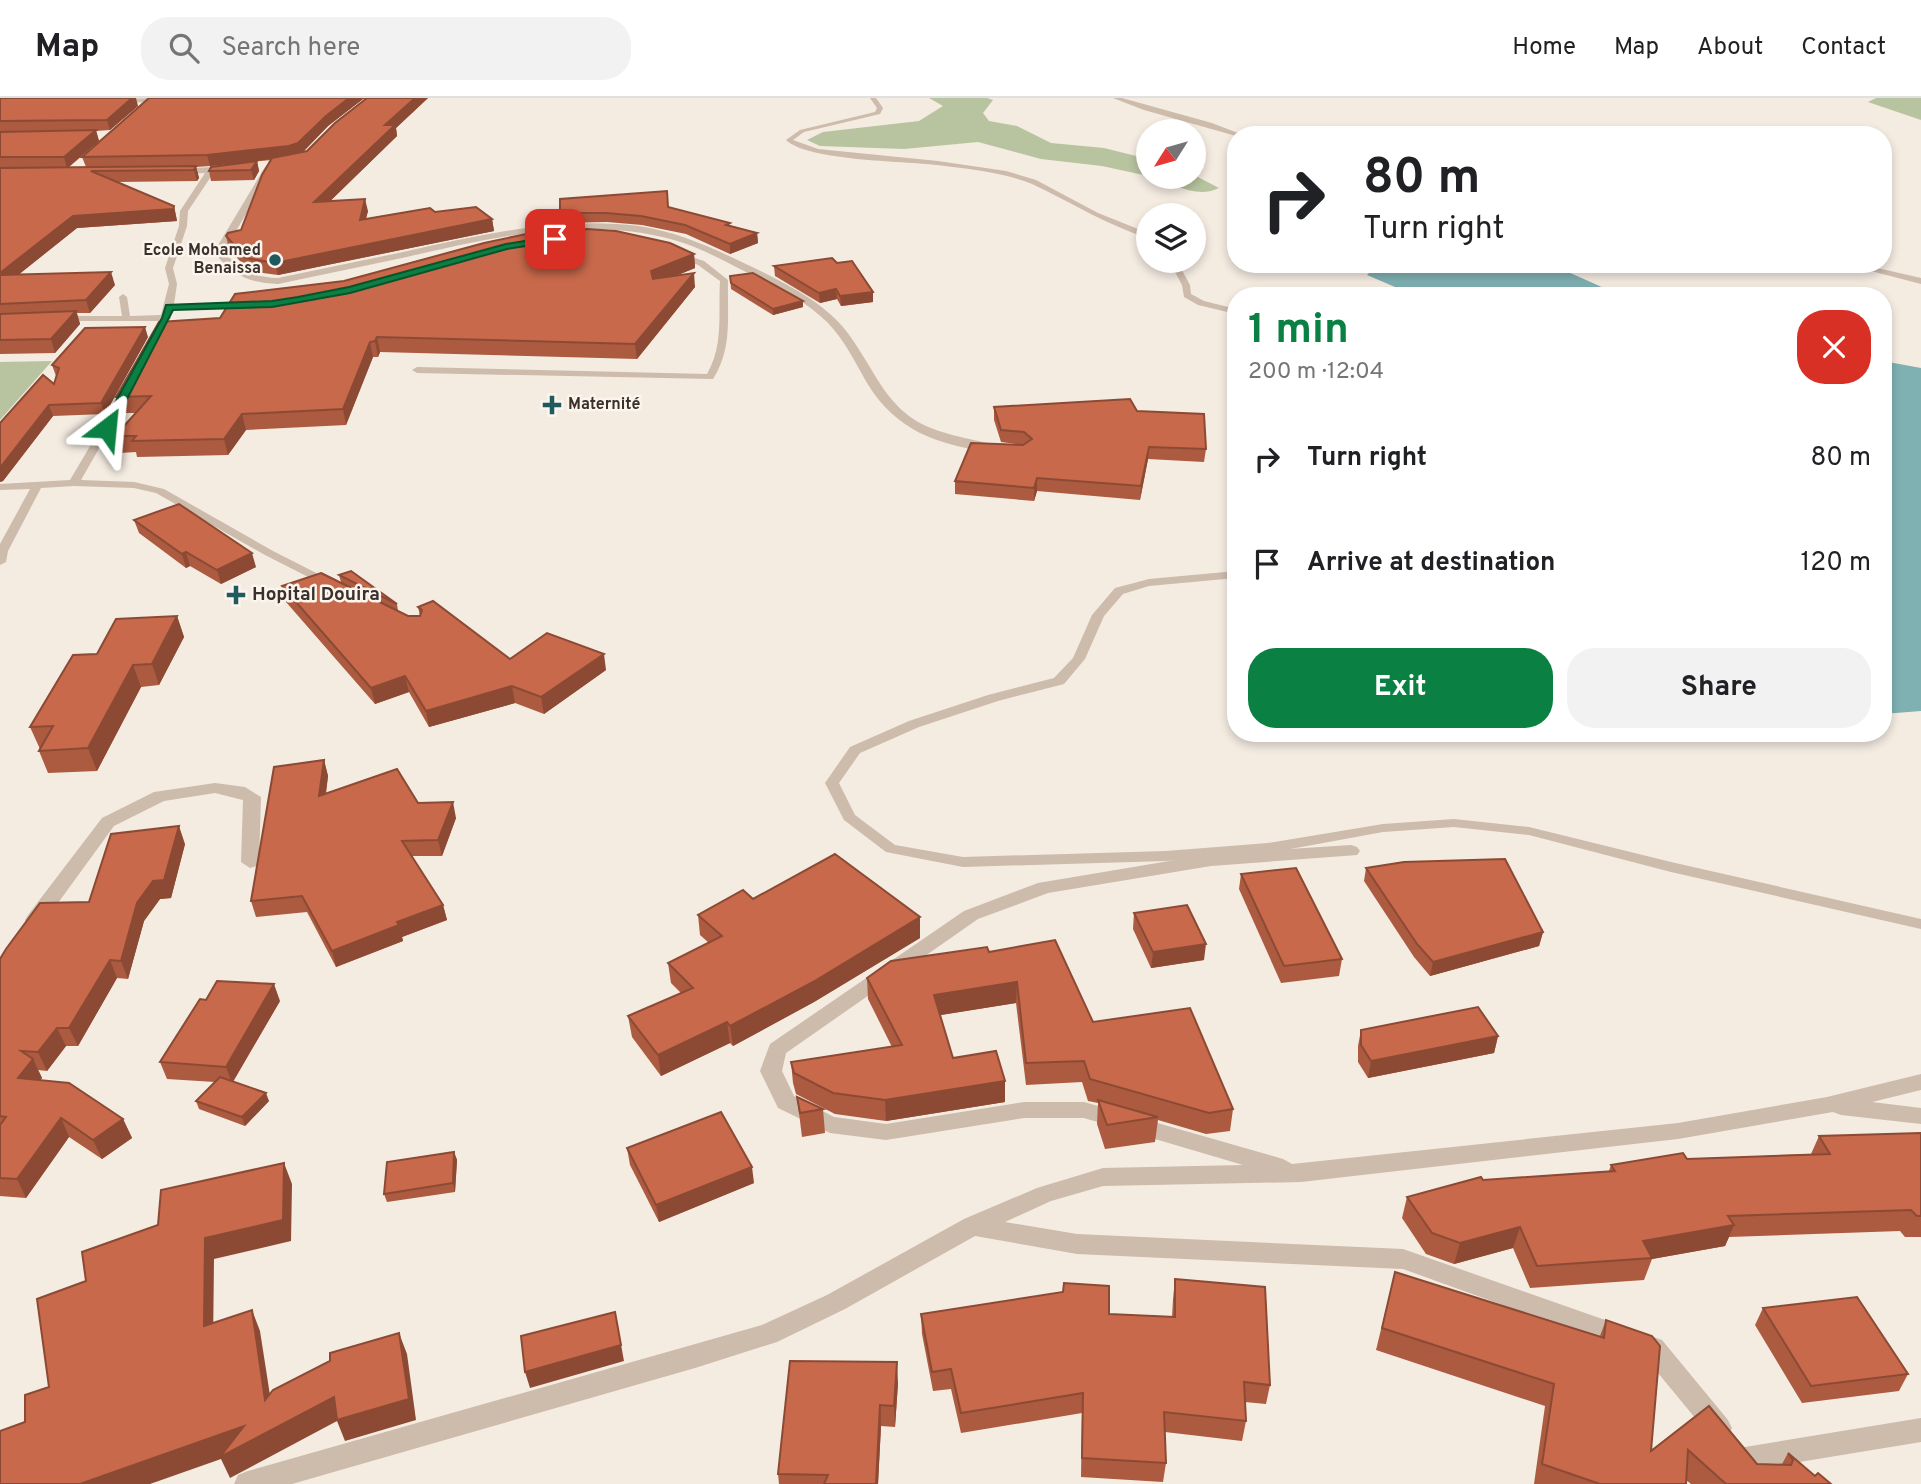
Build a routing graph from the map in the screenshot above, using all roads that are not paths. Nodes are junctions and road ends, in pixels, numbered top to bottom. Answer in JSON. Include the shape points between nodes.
{"nodes":[{"id":1,"x":873,"y":98,"type":"edge"},
{"id":2,"x":1116,"y":98,"type":"edge"},
{"id":3,"x":154,"y":99,"type":"edge"},
{"id":4,"x":111,"y":101,"type":"edge"},
{"id":5,"x":143,"y":108,"type":"edge"},
{"id":6,"x":1227,"y":130,"type":"edge"},
{"id":7,"x":258,"y":167,"type":"edge"},
{"id":8,"x":246,"y":168,"type":"edge"},
{"id":9,"x":169,"y":172,"type":"edge"},
{"id":10,"x":211,"y":172,"type":"junction"},
{"id":11,"x":1136,"y":231,"type":"edge"},
{"id":12,"x":671,"y":252,"type":"edge"},
{"id":13,"x":1180,"y":273,"type":"edge"},
{"id":14,"x":1887,"y":273,"type":"edge"},
{"id":15,"x":1921,"y":281,"type":"edge"},
{"id":16,"x":123,"y":297,"type":"dead end"},
{"id":17,"x":259,"y":304,"type":"edge"},
{"id":18,"x":1227,"y":310,"type":"edge"},
{"id":19,"x":168,"y":313,"type":"junction"},
{"id":20,"x":126,"y":316,"type":"junction"},
{"id":21,"x":56,"y":320,"type":"edge"},
{"id":22,"x":154,"y":342,"type":"edge"},
{"id":23,"x":417,"y":370,"type":"dead end"},
{"id":24,"x":134,"y":378,"type":"edge"},
{"id":25,"x":1001,"y":449,"type":"edge"},
{"id":26,"x":74,"y":483,"type":"junction"},
{"id":27,"x":38,"y":484,"type":"junction"},
{"id":28,"x":0,"y":487,"type":"edge"},
{"id":29,"x":0,"y":562,"type":"edge"},
{"id":30,"x":1227,"y":576,"type":"edge"},
{"id":31,"x":343,"y":590,"type":"edge"},
{"id":32,"x":1351,"y":850,"type":"dead end"},
{"id":33,"x":250,"y":862,"type":"dead end"},
{"id":34,"x":1921,"y":924,"type":"edge"},
{"id":35,"x":25,"y":934,"type":"edge"},
{"id":36,"x":1921,"y":1082,"type":"edge"},
{"id":37,"x":1827,"y":1105,"type":"junction"},
{"id":38,"x":1921,"y":1116,"type":"edge"},
{"id":39,"x":1301,"y":1173,"type":"junction"},
{"id":40,"x":972,"y":1226,"type":"junction"},
{"id":41,"x":1921,"y":1430,"type":"edge"},
{"id":42,"x":1745,"y":1459,"type":"junction"},
{"id":43,"x":247,"y":1484,"type":"edge"},
{"id":44,"x":1765,"y":1484,"type":"edge"}],
"edges":[{"from":1,"to":11,"type":"lane","via":[[878,113],[802,131],[789,141],[818,151],[1003,173],[1033,182],[1075,206]]},
{"from":2,"to":6,"type":"lane","via":[[1150,112]]},
{"from":3,"to":4,"type":"street"},
{"from":3,"to":5,"type":"street"},
{"from":7,"to":25,"type":"street","via":[[276,164],[219,252],[234,270],[251,280],[278,281],[542,228],[635,229],[677,238],[805,300],[830,320],[887,405],[909,423],[938,436]]},
{"from":8,"to":10,"type":"street"},
{"from":9,"to":10,"type":"street"},
{"from":10,"to":19,"type":"lane","via":[[184,211],[169,268],[173,284]]},
{"from":12,"to":23,"type":"lane","via":[[701,263],[724,280],[725,344],[710,377]]},
{"from":13,"to":18,"type":"lane","via":[[1187,295]]},
{"from":14,"to":15,"type":"lane"},
{"from":16,"to":20,"type":"lane"},
{"from":17,"to":19,"type":"lane"},
{"from":19,"to":20,"type":"lane"},
{"from":19,"to":22,"type":"lane"},
{"from":20,"to":21,"type":"lane"},
{"from":24,"to":26,"type":"lane"},
{"from":26,"to":27,"type":"lane"},
{"from":26,"to":31,"type":"lane","via":[[134,485],[160,491]]},
{"from":27,"to":28,"type":"lane"},
{"from":27,"to":29,"type":"lane"},
{"from":30,"to":34,"type":"lane","via":[[1149,583],[1118,591],[1098,615],[1079,659],[1059,681],[914,724],[855,750],[832,783],[849,817],[891,849],[963,862],[1166,856],[1255,849],[1383,828],[1454,824],[1529,831]]},
{"from":32,"to":39,"type":"street","via":[[1211,860],[1045,887],[971,915],[777,1049],[771,1071],[786,1102],[830,1125],[886,1132],[1024,1110],[1084,1110]]},
{"from":33,"to":35,"type":"street","via":[[252,797],[215,788],[160,796],[108,822]]},
{"from":36,"to":37,"type":"street"},
{"from":37,"to":38,"type":"street"},
{"from":37,"to":39,"type":"street","via":[[1678,1131]]},
{"from":39,"to":40,"type":"street","via":[[1104,1177],[1045,1194]]},
{"from":40,"to":42,"type":"street","via":[[1077,1244],[1403,1259],[1653,1348]]},
{"from":40,"to":43,"type":"street","via":[[836,1302],[768,1334]]},
{"from":41,"to":42,"type":"street"},
{"from":42,"to":44,"type":"street"}]}
